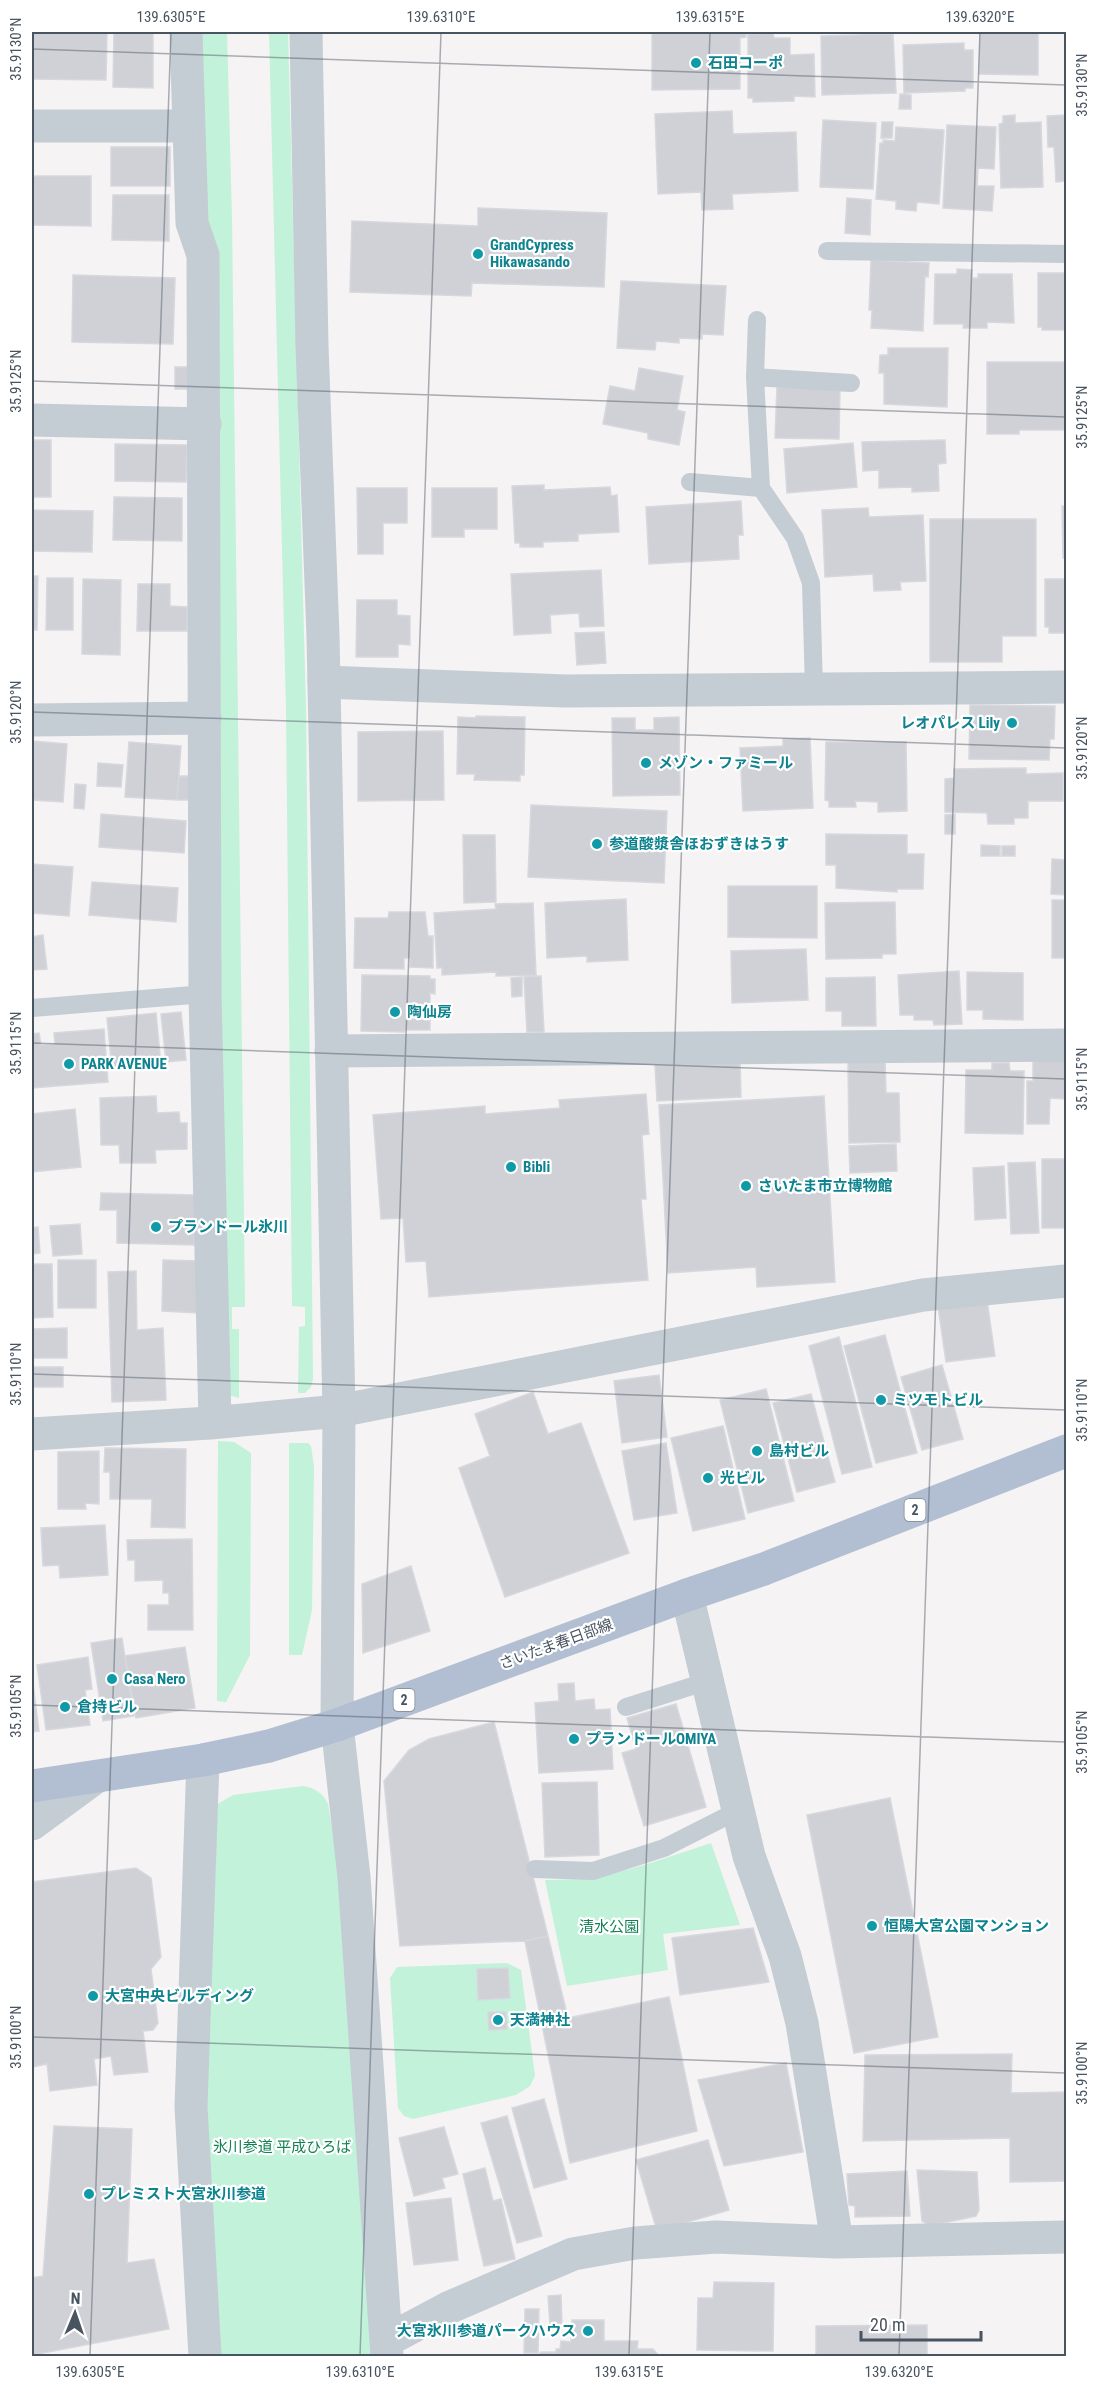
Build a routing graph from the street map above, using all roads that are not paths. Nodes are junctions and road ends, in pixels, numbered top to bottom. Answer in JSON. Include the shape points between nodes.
{"nodes":[{"id":1,"x":186,"y":32,"type":"edge"},
{"id":2,"x":306,"y":32,"type":"edge"},
{"id":3,"x":32,"y":126,"type":"edge"},
{"id":4,"x":188,"y":126,"type":"junction"},
{"id":5,"x":827,"y":251,"type":"dead end"},
{"id":6,"x":1066,"y":255,"type":"edge"},
{"id":7,"x":757,"y":320,"type":"dead end"},
{"id":8,"x":755,"y":377,"type":"junction"},
{"id":9,"x":850,"y":383,"type":"dead end"},
{"id":10,"x":32,"y":420,"type":"edge"},
{"id":11,"x":205,"y":424,"type":"junction"},
{"id":12,"x":690,"y":482,"type":"dead end"},
{"id":13,"x":761,"y":488,"type":"junction"},
{"id":14,"x":324,"y":682,"type":"junction"},
{"id":15,"x":1066,"y":687,"type":"edge"},
{"id":16,"x":814,"y":689,"type":"junction"},
{"id":17,"x":204,"y":718,"type":"junction"},
{"id":18,"x":32,"y":720,"type":"edge"},
{"id":19,"x":205,"y":994,"type":"junction"},
{"id":20,"x":32,"y":1008,"type":"edge"},
{"id":21,"x":1066,"y":1045,"type":"edge"},
{"id":22,"x":331,"y":1051,"type":"junction"},
{"id":23,"x":1066,"y":1281,"type":"edge"},
{"id":24,"x":339,"y":1412,"type":"junction"},
{"id":25,"x":216,"y":1422,"type":"junction"},
{"id":26,"x":32,"y":1434,"type":"edge"},
{"id":27,"x":1066,"y":1451,"type":"edge"},
{"id":28,"x":687,"y":1595,"type":"junction"},
{"id":29,"x":708,"y":1681,"type":"junction"},
{"id":30,"x":626,"y":1707,"type":"dead end"},
{"id":31,"x":337,"y":1725,"type":"junction"},
{"id":32,"x":203,"y":1760,"type":"junction"},
{"id":33,"x":96,"y":1777,"type":"junction"},
{"id":34,"x":32,"y":1786,"type":"edge"},
{"id":35,"x":739,"y":1810,"type":"junction"},
{"id":36,"x":32,"y":1824,"type":"edge"},
{"id":37,"x":535,"y":1869,"type":"dead end"},
{"id":38,"x":1066,"y":2237,"type":"edge"},
{"id":39,"x":837,"y":2242,"type":"junction"},
{"id":40,"x":386,"y":2349,"type":"edge"},
{"id":41,"x":205,"y":2356,"type":"edge"}],
"edges":[{"from":1,"to":4,"type":"street"},
{"from":2,"to":14,"type":"street"},
{"from":3,"to":4,"type":"street"},
{"from":4,"to":11,"type":"street","via":[[192,223],[203,255]]},
{"from":5,"to":6,"type":"lane"},
{"from":7,"to":8,"type":"lane"},
{"from":8,"to":9,"type":"lane"},
{"from":8,"to":13,"type":"lane"},
{"from":10,"to":11,"type":"street"},
{"from":11,"to":17,"type":"street"},
{"from":12,"to":13,"type":"lane"},
{"from":13,"to":16,"type":"lane","via":[[795,538],[811,583]]},
{"from":14,"to":16,"type":"street","via":[[565,691]]},
{"from":14,"to":22,"type":"street"},
{"from":15,"to":16,"type":"street"},
{"from":17,"to":18,"type":"street"},
{"from":17,"to":19,"type":"street"},
{"from":19,"to":20,"type":"lane"},
{"from":19,"to":25,"type":"street"},
{"from":21,"to":22,"type":"street"},
{"from":22,"to":24,"type":"street"},
{"from":23,"to":24,"type":"street","via":[[923,1295]]},
{"from":24,"to":25,"type":"street"},
{"from":24,"to":31,"type":"street"},
{"from":25,"to":26,"type":"street"},
{"from":27,"to":28,"type":"main road","name":"さいたま春日部線","number":"2","via":[[764,1569]]},
{"from":28,"to":29,"type":"street"},
{"from":28,"to":31,"type":"main road","name":"さいたま春日部線","number":"2"},
{"from":29,"to":30,"type":"lane"},
{"from":29,"to":35,"type":"street"},
{"from":31,"to":32,"type":"main road","name":"さいたま春日部線","number":"2","via":[[269,1746]]},
{"from":31,"to":40,"type":"street","via":[[354,1877]]},
{"from":32,"to":33,"type":"main road","name":"さいたま春日部線","number":"2"},
{"from":32,"to":41,"type":"street","via":[[191,2107]]},
{"from":33,"to":34,"type":"main road","name":"さいたま春日部線","number":"2"},
{"from":33,"to":36,"type":"street"},
{"from":35,"to":37,"type":"lane","via":[[664,1848],[593,1871]]},
{"from":35,"to":39,"type":"street","via":[[802,2023]]},
{"from":38,"to":39,"type":"street"},
{"from":39,"to":40,"type":"street","via":[[716,2237],[635,2243],[573,2254],[448,2308]]}]}
